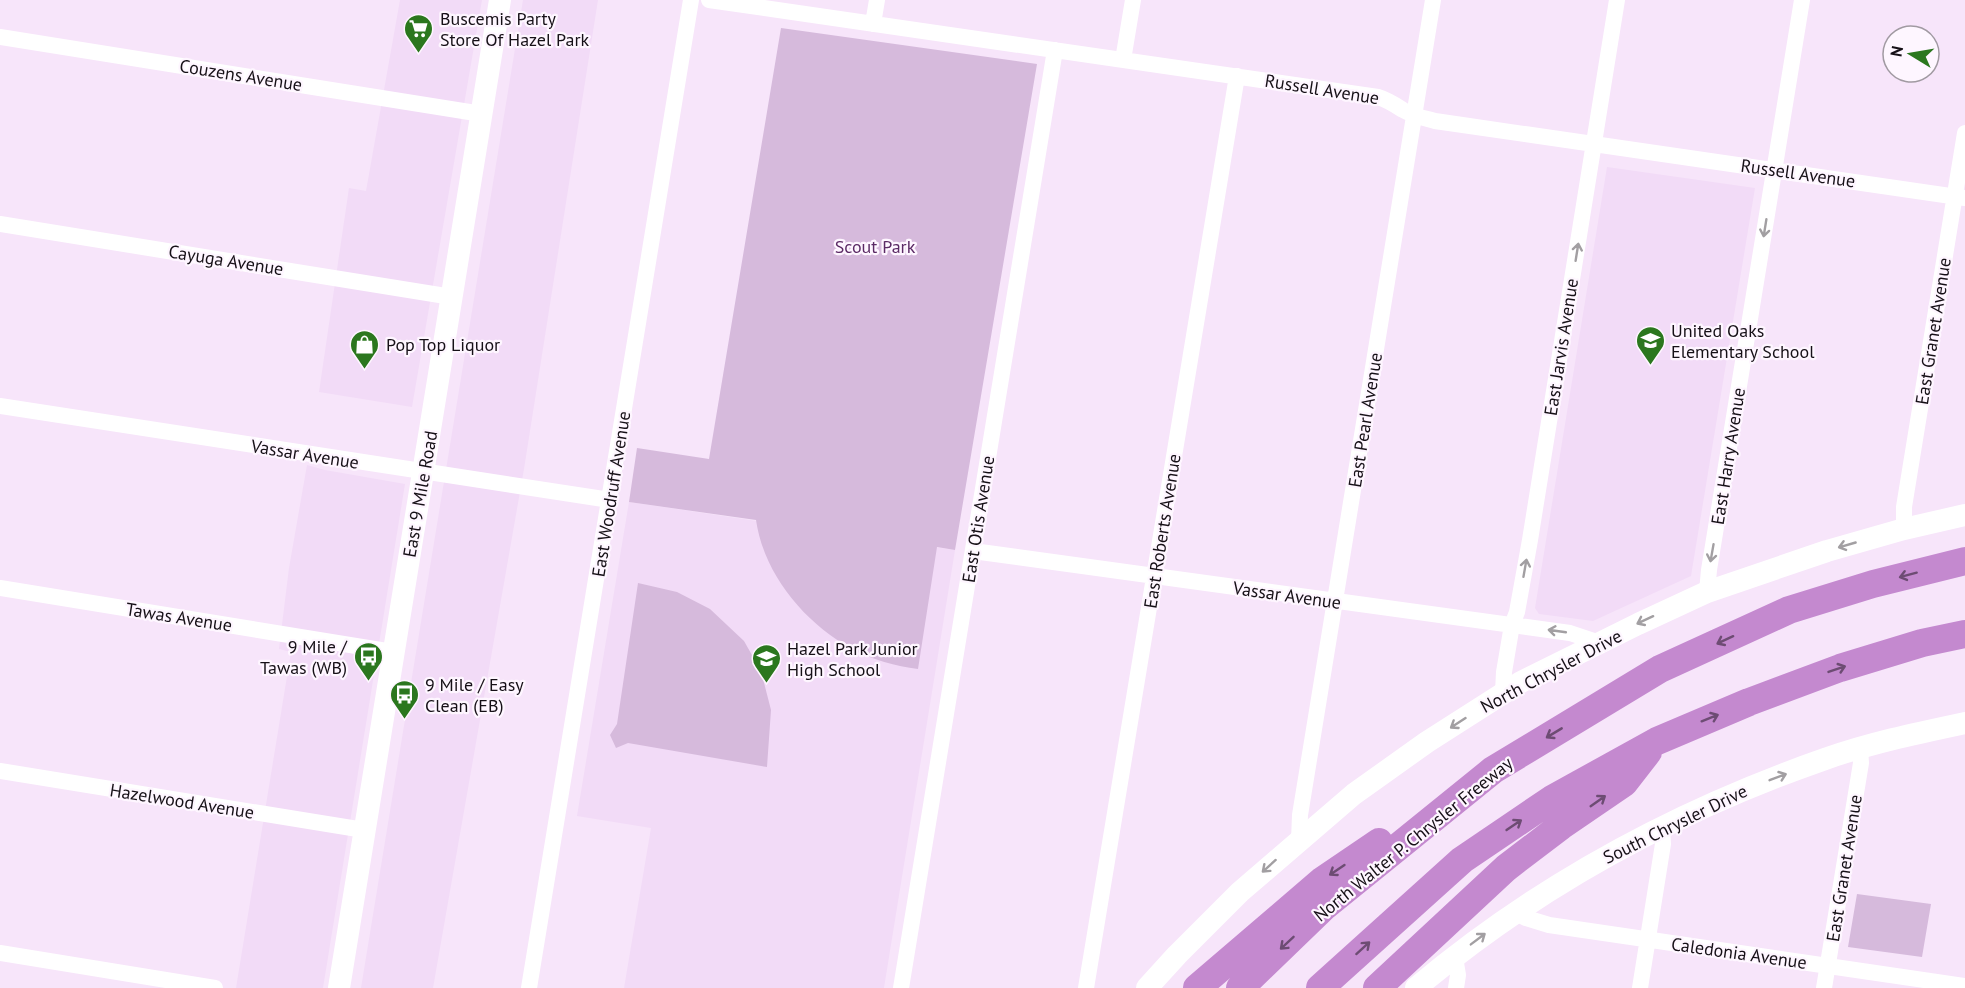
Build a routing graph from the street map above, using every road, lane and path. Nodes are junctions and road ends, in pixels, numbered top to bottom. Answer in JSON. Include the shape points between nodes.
{"nodes":[{"id":1,"x":500,"y":0,"type":"edge"},
{"id":2,"x":691,"y":0,"type":"edge"},
{"id":3,"x":710,"y":0,"type":"edge"},
{"id":4,"x":877,"y":0,"type":"edge"},
{"id":5,"x":1132,"y":0,"type":"edge"},
{"id":6,"x":1433,"y":0,"type":"edge"},
{"id":7,"x":1617,"y":0,"type":"edge"},
{"id":8,"x":1802,"y":0,"type":"edge"},
{"id":9,"x":873,"y":24,"type":"junction"},
{"id":10,"x":0,"y":37,"type":"edge"},
{"id":11,"x":1055,"y":50,"type":"junction"},
{"id":12,"x":1122,"y":60,"type":"junction"},
{"id":13,"x":1237,"y":76,"type":"junction"},
{"id":14,"x":482,"y":114,"type":"junction"},
{"id":15,"x":1415,"y":116,"type":"junction"},
{"id":16,"x":1965,"y":133,"type":"edge"},
{"id":17,"x":1594,"y":144,"type":"junction"},
{"id":18,"x":1775,"y":170,"type":"junction"},
{"id":19,"x":1960,"y":197,"type":"edge"},
{"id":20,"x":0,"y":224,"type":"edge"},
{"id":21,"x":452,"y":297,"type":"junction"},
{"id":22,"x":0,"y":406,"type":"edge"},
{"id":23,"x":423,"y":472,"type":"junction"},
{"id":24,"x":610,"y":500,"type":"junction"},
{"id":25,"x":1965,"y":515,"type":"edge"},
{"id":26,"x":1904,"y":529,"type":"junction"},
{"id":27,"x":973,"y":551,"type":"junction"},
{"id":28,"x":1965,"y":561,"type":"edge"},
{"id":29,"x":1154,"y":577,"type":"junction"},
{"id":30,"x":0,"y":588,"type":"edge"},
{"id":31,"x":1707,"y":592,"type":"junction"},
{"id":32,"x":1335,"y":602,"type":"junction"},
{"id":33,"x":1512,"y":625,"type":"junction"},
{"id":34,"x":1965,"y":634,"type":"edge"},
{"id":35,"x":1600,"y":643,"type":"junction"},
{"id":36,"x":393,"y":652,"type":"junction"},
{"id":37,"x":1503,"y":693,"type":"junction"},
{"id":38,"x":1965,"y":723,"type":"edge"},
{"id":39,"x":1657,"y":741,"type":"junction"},
{"id":40,"x":1860,"y":748,"type":"junction"},
{"id":41,"x":1492,"y":770,"type":"junction"},
{"id":42,"x":0,"y":771,"type":"edge"},
{"id":43,"x":1662,"y":827,"type":"junction"},
{"id":44,"x":364,"y":830,"type":"junction"},
{"id":45,"x":1299,"y":840,"type":"junction"},
{"id":46,"x":1516,"y":913,"type":"junction"},
{"id":47,"x":1648,"y":940,"type":"junction"},
{"id":48,"x":0,"y":953,"type":"edge"},
{"id":49,"x":1455,"y":957,"type":"junction"},
{"id":50,"x":1828,"y":966,"type":"junction"},
{"id":51,"x":1965,"y":986,"type":"edge"},
{"id":52,"x":1088,"y":987,"type":"edge"},
{"id":53,"x":215,"y":988,"type":"edge"},
{"id":54,"x":339,"y":988,"type":"edge"},
{"id":55,"x":529,"y":988,"type":"edge"},
{"id":56,"x":901,"y":988,"type":"edge"},
{"id":57,"x":1147,"y":988,"type":"edge"},
{"id":58,"x":1197,"y":988,"type":"edge"},
{"id":59,"x":1240,"y":988,"type":"edge"},
{"id":60,"x":1320,"y":988,"type":"edge"},
{"id":61,"x":1377,"y":988,"type":"edge"},
{"id":62,"x":1416,"y":988,"type":"edge"},
{"id":63,"x":1456,"y":988,"type":"edge"},
{"id":64,"x":1640,"y":988,"type":"edge"},
{"id":65,"x":1824,"y":988,"type":"edge"}],
"edges":[{"from":1,"to":14,"type":"main road","name":"East 9 Mile Road"},
{"from":2,"to":24,"type":"street","name":"East Woodruff Avenue"},
{"from":3,"to":9,"type":"street","name":"Russell Avenue"},
{"from":4,"to":9,"type":"street"},
{"from":5,"to":12,"type":"street"},
{"from":6,"to":15,"type":"street","name":"East Pearl Avenue"},
{"from":7,"to":17,"type":"street","name":"East Jarvis Avenue"},
{"from":8,"to":18,"type":"street","name":"East Harry Avenue"},
{"from":9,"to":11,"type":"street","name":"Russell Avenue"},
{"from":10,"to":14,"type":"street","name":"Couzens Avenue"},
{"from":11,"to":12,"type":"street","name":"Russell Avenue"},
{"from":11,"to":27,"type":"street","name":"East Otis Avenue"},
{"from":12,"to":13,"type":"street","name":"Russell Avenue"},
{"from":13,"to":15,"type":"street","name":"Russell Avenue","via":[[1378,97]]},
{"from":13,"to":29,"type":"street","name":"East Roberts Avenue"},
{"from":14,"to":21,"type":"main road","name":"East 9 Mile Road"},
{"from":15,"to":17,"type":"street","name":"Russell Avenue"},
{"from":15,"to":32,"type":"street","name":"East Pearl Avenue"},
{"from":16,"to":19,"type":"street","name":"East Granet Avenue"},
{"from":17,"to":18,"type":"street","name":"Russell Avenue"},
{"from":33,"to":17,"type":"street","name":"East Jarvis Avenue","one_way":true,"via":[[1528,550]]},
{"from":18,"to":19,"type":"street","name":"Russell Avenue"},
{"from":18,"to":31,"type":"street","name":"East Harry Avenue","one_way":true},
{"from":19,"to":26,"type":"street","name":"East Granet Avenue","via":[[1904,507]]},
{"from":20,"to":21,"type":"street","name":"Cayuga Avenue"},
{"from":21,"to":23,"type":"main road","name":"East 9 Mile Road"},
{"from":22,"to":23,"type":"street","name":"Vassar Avenue"},
{"from":23,"to":24,"type":"street","name":"Vassar Avenue"},
{"from":23,"to":36,"type":"main road","name":"East 9 Mile Road"},
{"from":24,"to":55,"type":"street","name":"East Woodruff Avenue"},
{"from":25,"to":26,"type":"main road","name":"North Chrysler Drive"},
{"from":26,"to":31,"type":"main road","name":"North Chrysler Drive","one_way":true},
{"from":27,"to":29,"type":"street","name":"Vassar Avenue"},
{"from":27,"to":56,"type":"street","name":"East Otis Avenue"},
{"from":28,"to":41,"type":"highway","name":"North Walter P. Chrysler Freeway","one_way":true,"via":[[1789,610],[1660,669]]},
{"from":29,"to":32,"type":"street","name":"Vassar Avenue"},
{"from":29,"to":52,"type":"street","name":"East Roberts Avenue"},
{"from":30,"to":36,"type":"street","name":"Tawas Avenue"},
{"from":31,"to":35,"type":"main road","name":"North Chrysler Drive","one_way":true},
{"from":32,"to":33,"type":"street","name":"Vassar Avenue"},
{"from":32,"to":45,"type":"street","name":"East Pearl Avenue"},
{"from":35,"to":33,"type":"street","name":"Vassar Avenue","one_way":true,"via":[[1570,633]]},
{"from":33,"to":37,"type":"street","name":"East Jarvis Avenue"},
{"from":39,"to":34,"type":"highway","one_way":true,"via":[[1840,668]]},
{"from":35,"to":37,"type":"main road","name":"North Chrysler Drive"},
{"from":36,"to":44,"type":"main road","name":"East 9 Mile Road"},
{"from":37,"to":45,"type":"main road","name":"North Chrysler Drive","one_way":true,"via":[[1354,794]]},
{"from":38,"to":40,"type":"main road","name":"South Chrysler Drive"},
{"from":60,"to":39,"type":"highway","one_way":true,"via":[[1462,860],[1552,799]]},
{"from":61,"to":39,"type":"highway","one_way":true,"via":[[1506,868],[1624,783]]},
{"from":43,"to":40,"type":"main road","name":"South Chrysler Drive","one_way":true,"via":[[1767,781]]},
{"from":40,"to":50,"type":"street","name":"East Granet Avenue","via":[[1862,763]]},
{"from":41,"to":58,"type":"highway","one_way":true,"via":[[1323,880]]},
{"from":41,"to":59,"type":"highway","name":"North Walter P. Chrysler Freeway","one_way":true,"via":[[1325,906]]},
{"from":42,"to":44,"type":"street","name":"Hazelwood Avenue"},
{"from":43,"to":46,"type":"main road","name":"South Chrysler Drive"},
{"from":43,"to":47,"type":"street","via":[[1663,844]]},
{"from":44,"to":54,"type":"main road","name":"East 9 Mile Road"},
{"from":45,"to":57,"type":"main road","name":"North Chrysler Drive","one_way":true,"via":[[1240,892]]},
{"from":46,"to":47,"type":"street","name":"Caledonia Avenue","via":[[1549,925]]},
{"from":49,"to":46,"type":"main road","name":"South Chrysler Drive","one_way":true},
{"from":47,"to":50,"type":"street","name":"Caledonia Avenue"},
{"from":47,"to":64,"type":"street"},
{"from":48,"to":53,"type":"street"},
{"from":49,"to":62,"type":"main road","name":"South Chrysler Drive"},
{"from":49,"to":63,"type":"street"},
{"from":50,"to":51,"type":"street","name":"Caledonia Avenue"},
{"from":50,"to":65,"type":"street","name":"East Granet Avenue"}]}
